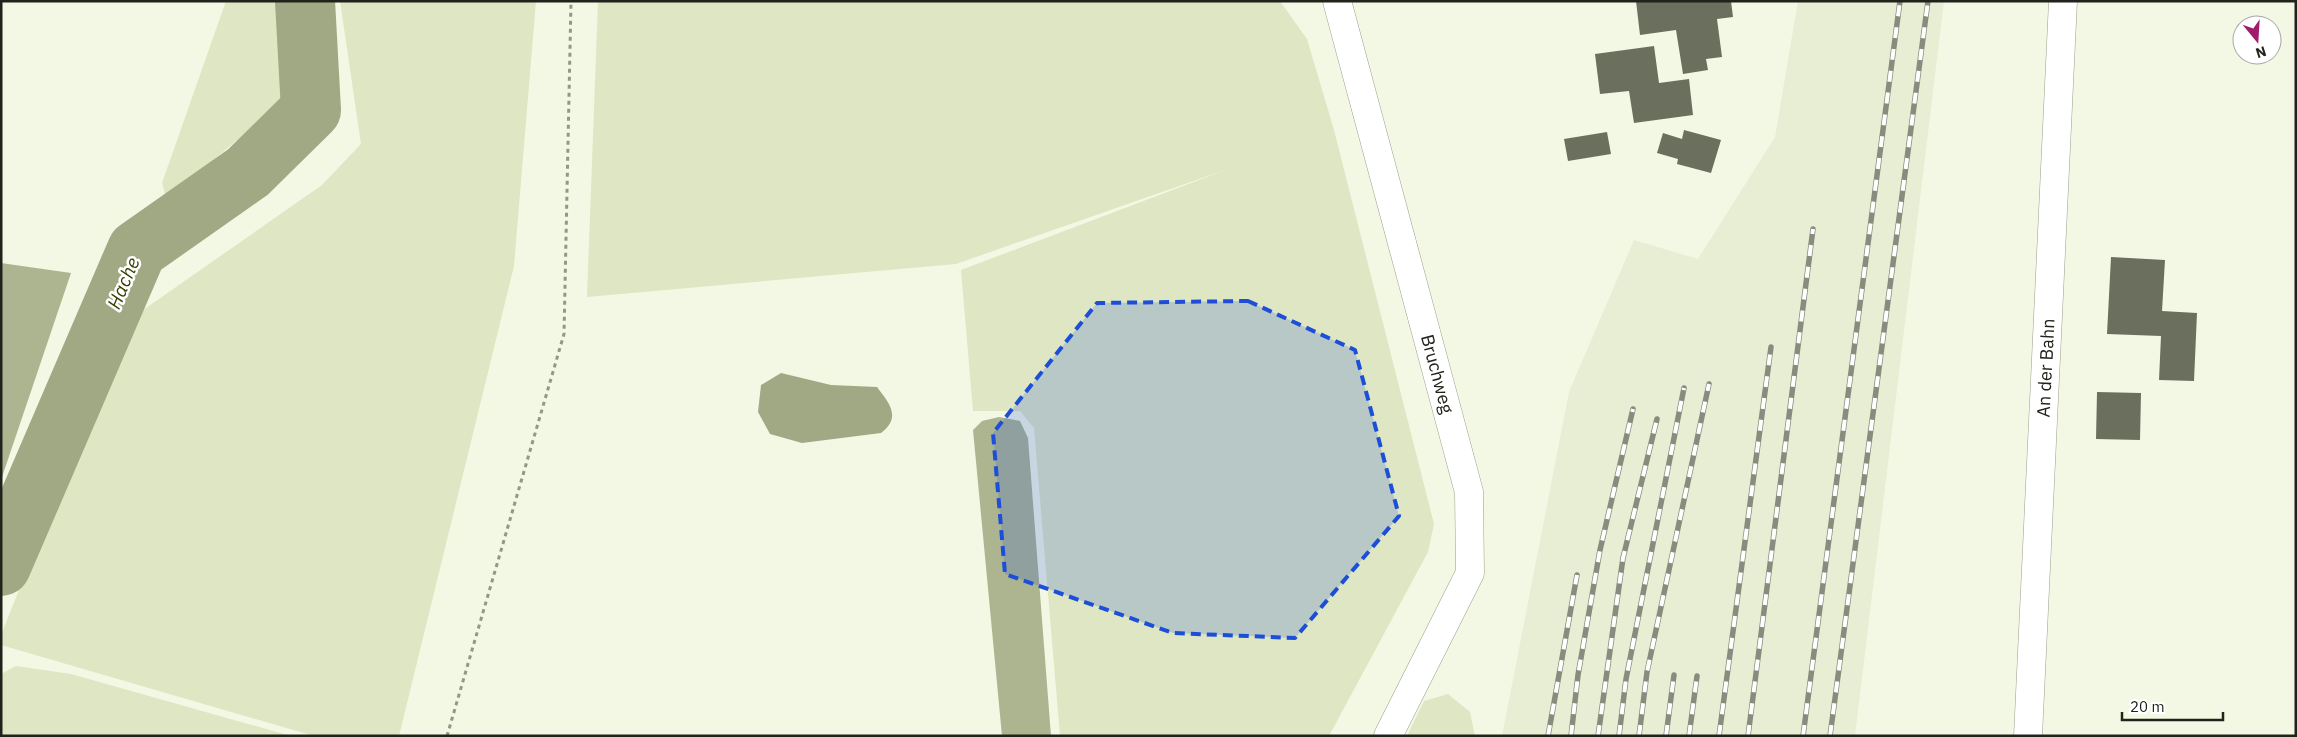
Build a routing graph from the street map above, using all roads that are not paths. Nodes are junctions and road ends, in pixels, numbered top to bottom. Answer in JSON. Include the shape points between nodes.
{"nodes":[{"id":1,"x":1337,"y":1,"type":"edge"},
{"id":2,"x":2063,"y":1,"type":"edge"},
{"id":3,"x":1388,"y":736,"type":"edge"},
{"id":4,"x":2028,"y":736,"type":"edge"}],
"edges":[{"from":1,"to":3,"type":"street","name":"Bruchweg","via":[[1469,492],[1470,573]]},
{"from":2,"to":4,"type":"street","name":"An der Bahn"}]}
